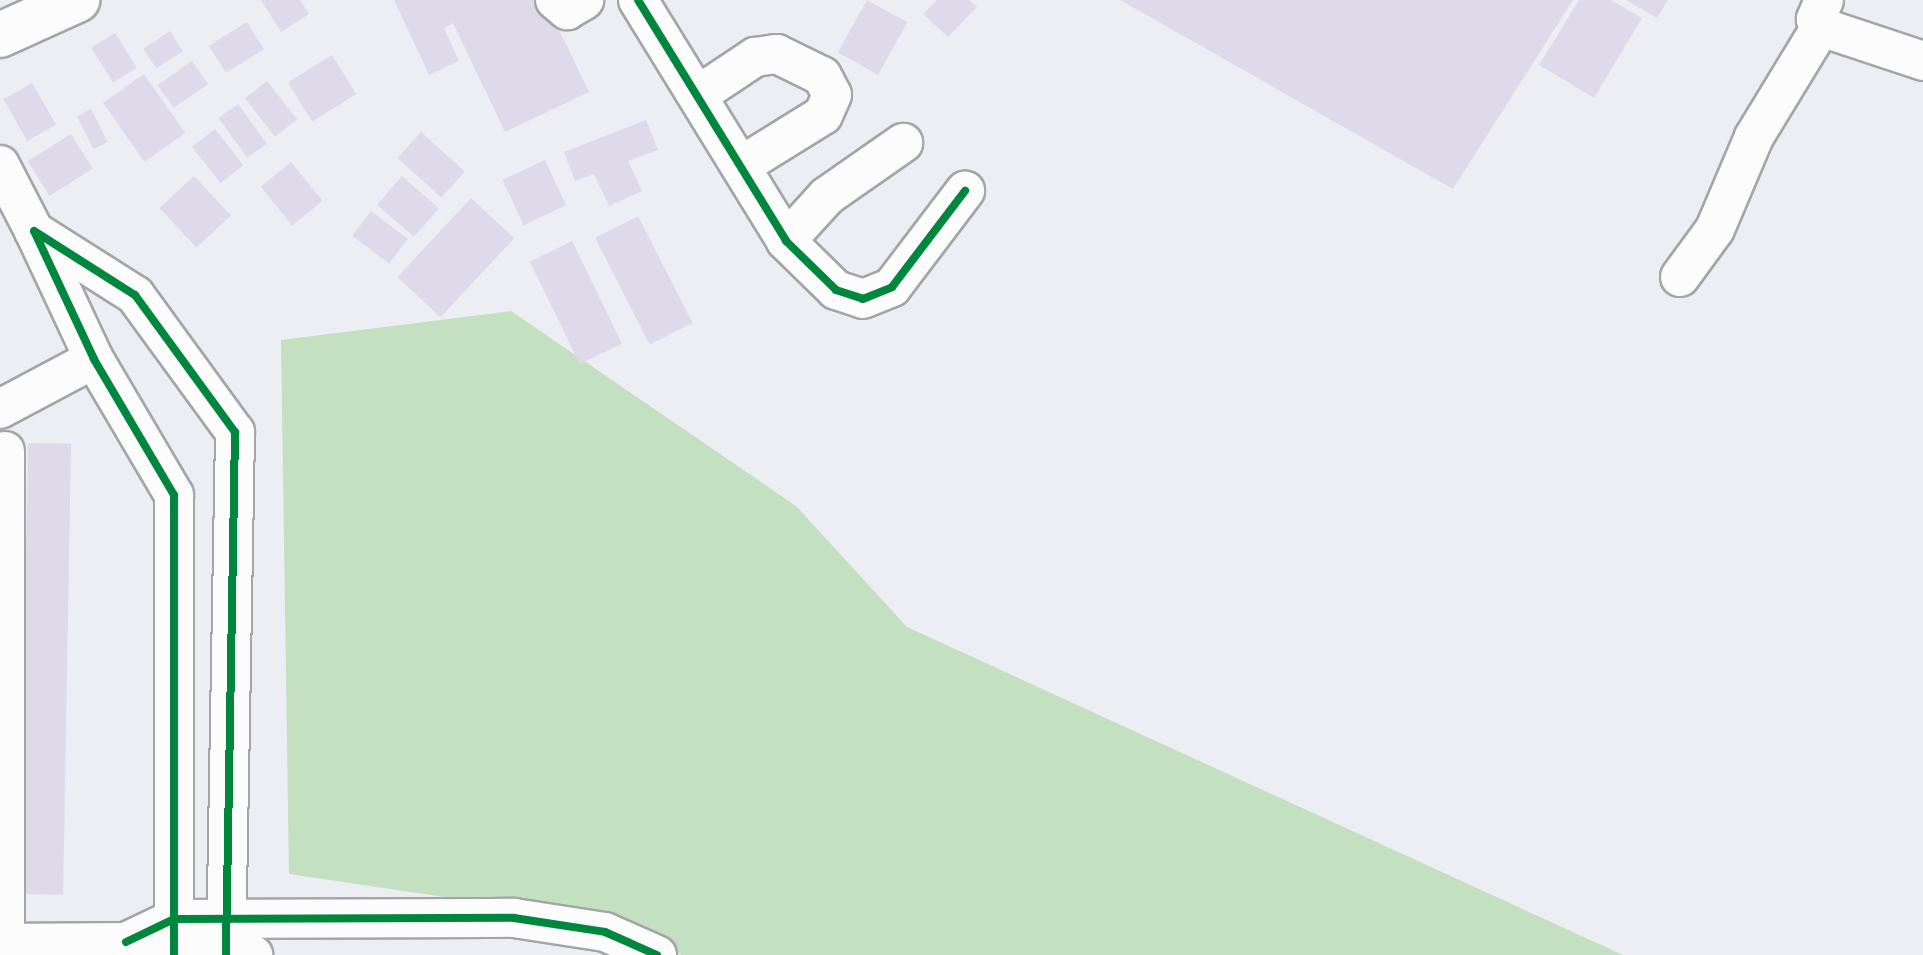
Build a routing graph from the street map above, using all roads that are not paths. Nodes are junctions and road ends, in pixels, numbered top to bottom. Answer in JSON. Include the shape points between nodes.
{"nodes":[{"id":1,"x":77,"y":0,"type":"edge"},
{"id":2,"x":555,"y":0,"type":"edge"},
{"id":3,"x":584,"y":0,"type":"edge"},
{"id":4,"x":638,"y":0,"type":"edge"},
{"id":5,"x":1821,"y":15,"type":"edge"},
{"id":6,"x":0,"y":35,"type":"edge"},
{"id":7,"x":1923,"y":61,"type":"edge"},
{"id":8,"x":698,"y":95,"type":"junction"},
{"id":9,"x":903,"y":143,"type":"dead end"},
{"id":10,"x":744,"y":164,"type":"junction"},
{"id":11,"x":0,"y":165,"type":"edge"},
{"id":12,"x":965,"y":191,"type":"dead end"},
{"id":13,"x":34,"y":231,"type":"junction"},
{"id":14,"x":786,"y":241,"type":"junction"},
{"id":15,"x":1680,"y":277,"type":"dead end"},
{"id":16,"x":94,"y":359,"type":"junction"},
{"id":17,"x":0,"y":409,"type":"edge"},
{"id":18,"x":5,"y":451,"type":"dead end"},
{"id":19,"x":174,"y":941,"type":"edge"},
{"id":20,"x":233,"y":945,"type":"edge"},
{"id":21,"x":3,"y":947,"type":"edge"},
{"id":22,"x":657,"y":955,"type":"edge"}],
"edges":[{"from":1,"to":6,"type":"main road"},
{"from":2,"to":3,"type":"street","via":[[567,10]]},
{"from":4,"to":8,"type":"street"},
{"from":5,"to":7,"type":"street"},
{"from":5,"to":15,"type":"street","via":[[1754,137],[1715,229]]},
{"from":8,"to":10,"type":"street"},
{"from":8,"to":10,"type":"street","via":[[755,57],[777,54],[822,76],[832,95],[823,115]]},
{"from":9,"to":14,"type":"street","via":[[827,196]]},
{"from":10,"to":14,"type":"street"},
{"from":11,"to":13,"type":"street"},
{"from":12,"to":14,"type":"street","via":[[879,296],[863,299],[836,290]]},
{"from":13,"to":16,"type":"street"},
{"from":13,"to":20,"type":"street","via":[[135,295],[235,432]]},
{"from":16,"to":17,"type":"street"},
{"from":16,"to":19,"type":"street","via":[[174,495]]},
{"from":18,"to":21,"type":"street"},
{"from":19,"to":20,"type":"street"},
{"from":19,"to":21,"type":"street"},
{"from":20,"to":22,"type":"street","via":[[514,918],[605,932]]}]}
